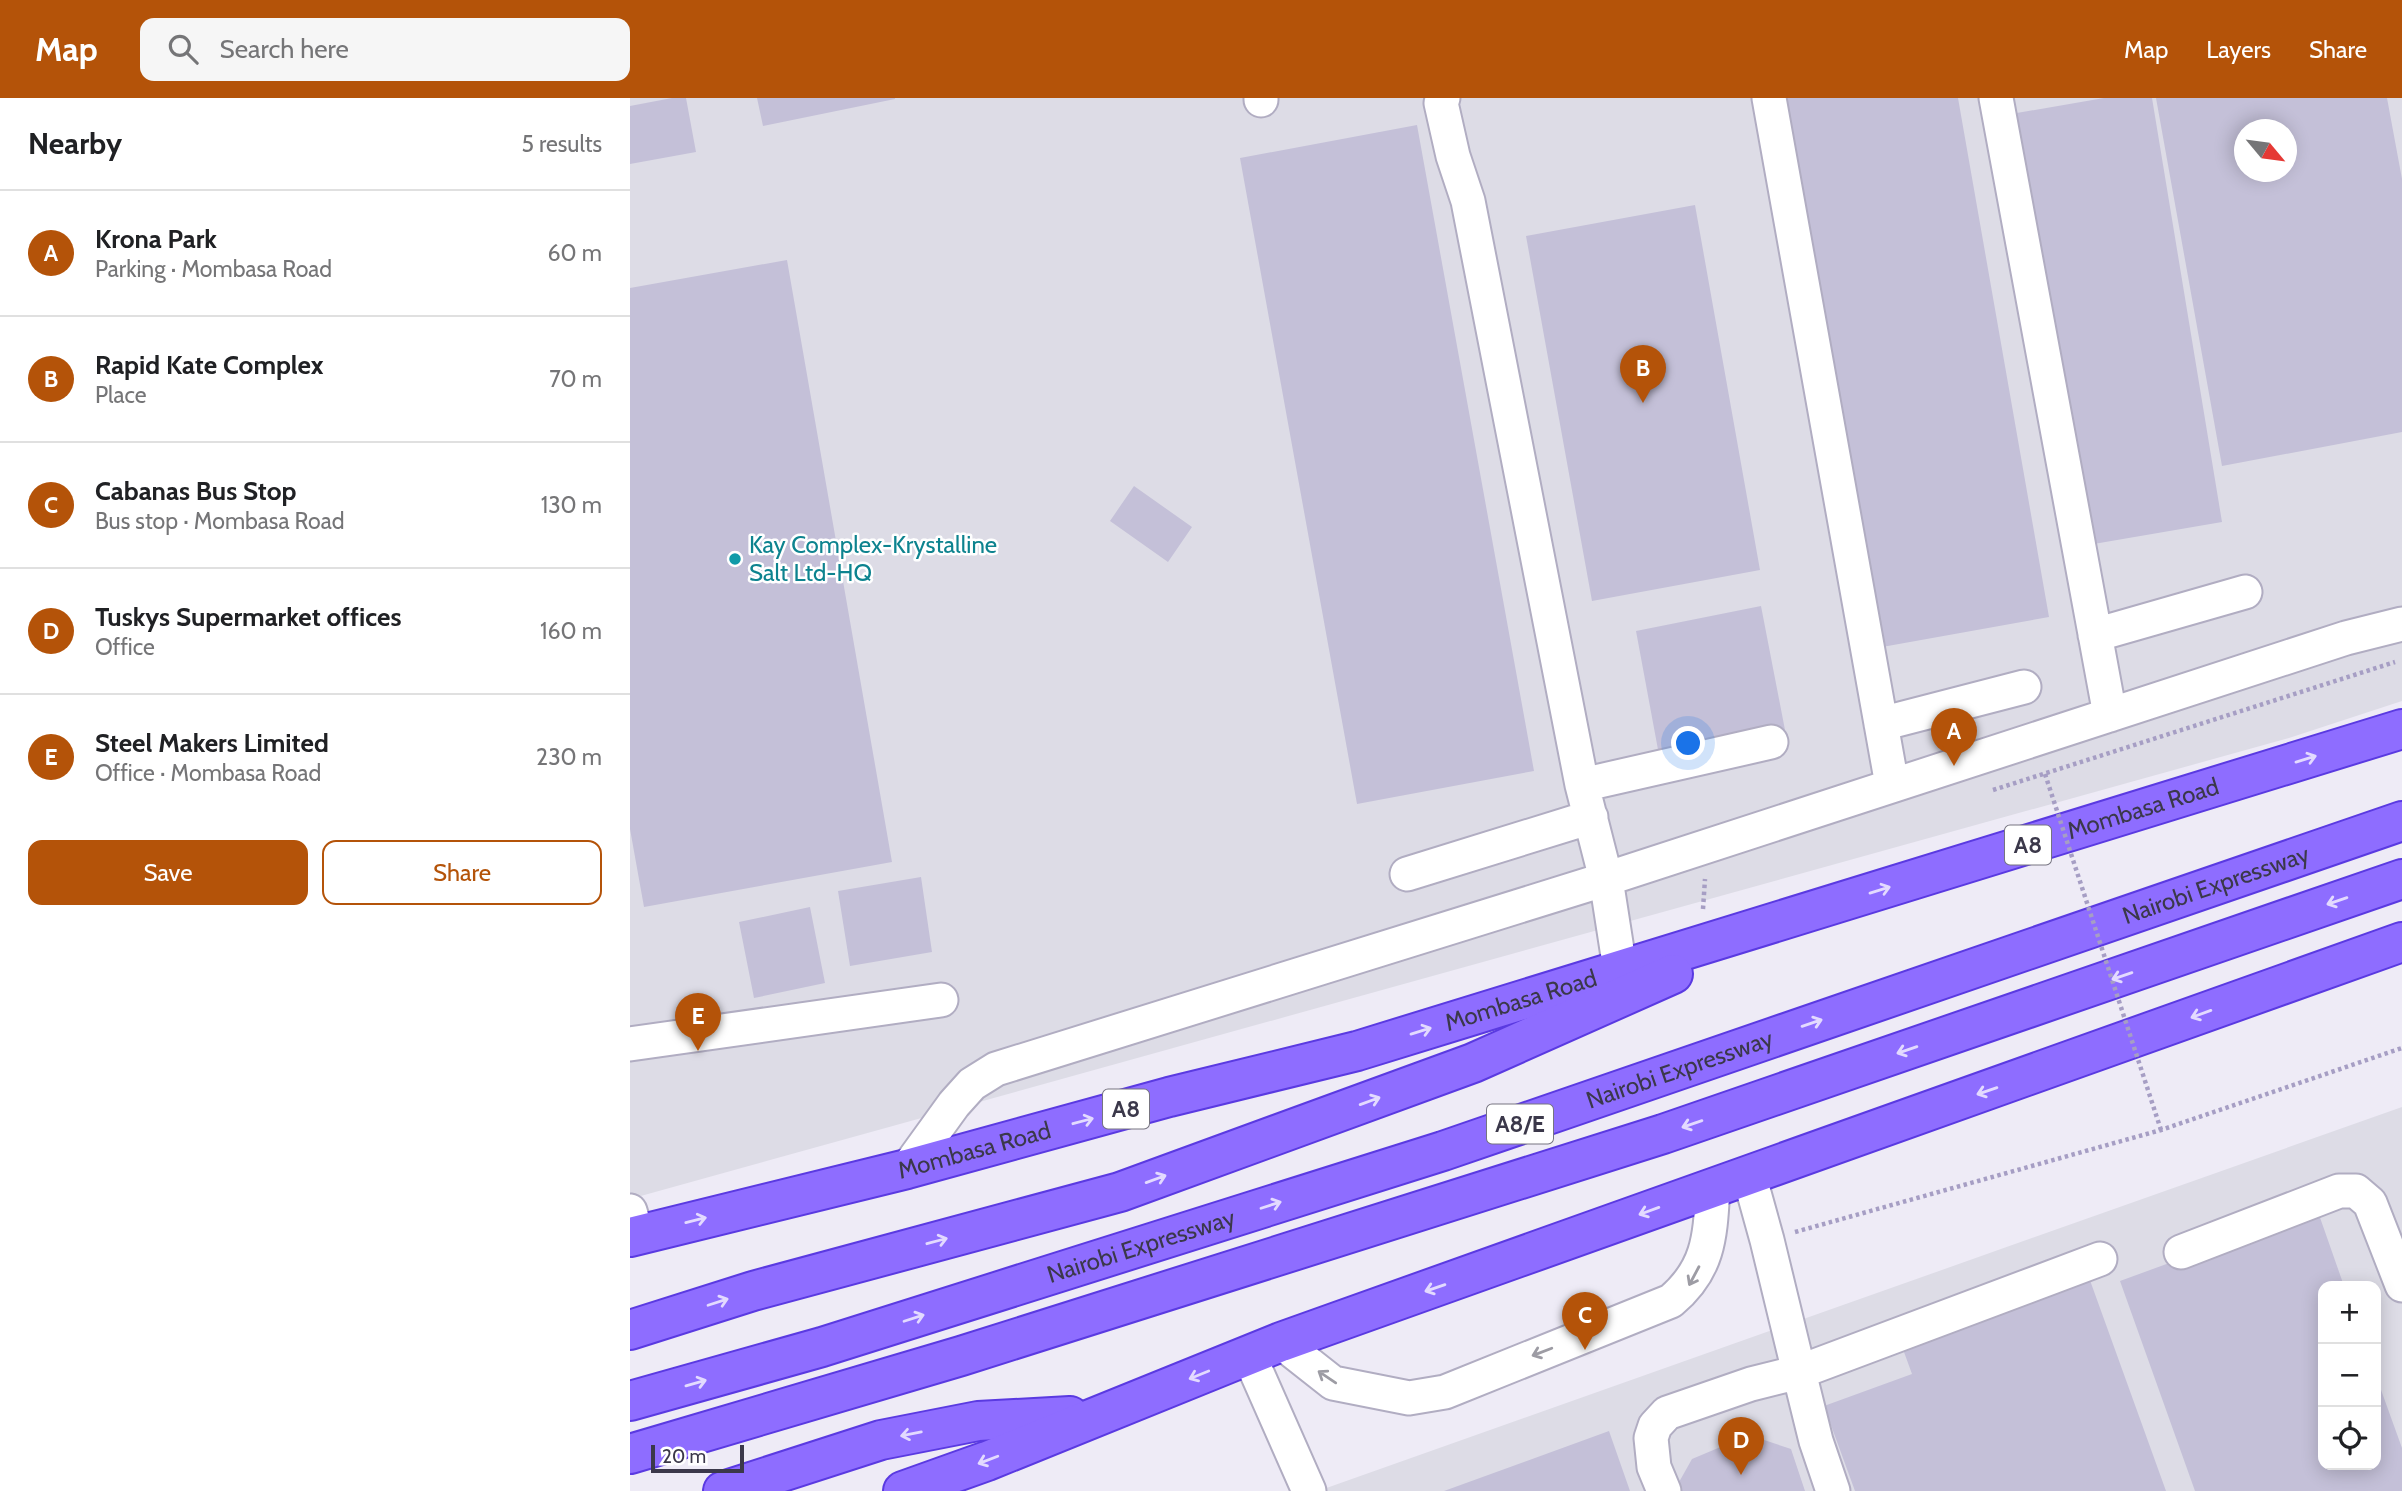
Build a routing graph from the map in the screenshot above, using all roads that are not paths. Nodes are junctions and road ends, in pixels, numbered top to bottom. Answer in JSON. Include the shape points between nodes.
{"nodes":[{"id":1,"x":1443,"y":98,"type":"edge"},
{"id":2,"x":1769,"y":98,"type":"edge"},
{"id":3,"x":1996,"y":98,"type":"edge"},
{"id":4,"x":2245,"y":592,"type":"dead end"},
{"id":5,"x":2402,"y":624,"type":"edge"},
{"id":6,"x":2095,"y":635,"type":"junction"},
{"id":7,"x":2024,"y":687,"type":"dead end"},
{"id":8,"x":2110,"y":715,"type":"junction"},
{"id":9,"x":1881,"y":724,"type":"junction"},
{"id":10,"x":2402,"y":729,"type":"edge"},
{"id":11,"x":1771,"y":742,"type":"dead end"},
{"id":12,"x":1582,"y":785,"type":"junction"},
{"id":13,"x":1892,"y":785,"type":"junction"},
{"id":14,"x":1591,"y":817,"type":"junction"},
{"id":15,"x":2402,"y":821,"type":"edge"},
{"id":16,"x":1407,"y":874,"type":"dead end"},
{"id":17,"x":1606,"y":878,"type":"junction"},
{"id":18,"x":2402,"y":879,"type":"edge"},
{"id":19,"x":1815,"y":909,"type":"junction"},
{"id":20,"x":2402,"y":942,"type":"edge"},
{"id":21,"x":1619,"y":969,"type":"junction"},
{"id":22,"x":941,"y":1000,"type":"dead end"},
{"id":23,"x":630,"y":1044,"type":"edge"},
{"id":24,"x":907,"y":1169,"type":"junction"},
{"id":25,"x":1749,"y":1175,"type":"junction"},
{"id":26,"x":1713,"y":1187,"type":"junction"},
{"id":27,"x":632,"y":1227,"type":"edge"},
{"id":28,"x":2180,"y":1252,"type":"dead end"},
{"id":29,"x":2100,"y":1259,"type":"dead end"},
{"id":30,"x":2402,"y":1286,"type":"edge"},
{"id":31,"x":630,"y":1331,"type":"edge"},
{"id":32,"x":1265,"y":1349,"type":"junction"},
{"id":33,"x":1799,"y":1372,"type":"junction"},
{"id":34,"x":630,"y":1401,"type":"edge"},
{"id":35,"x":1101,"y":1415,"type":"junction"},
{"id":36,"x":630,"y":1454,"type":"edge"},
{"id":37,"x":723,"y":1491,"type":"edge"},
{"id":38,"x":903,"y":1491,"type":"edge"},
{"id":39,"x":1309,"y":1491,"type":"edge"},
{"id":40,"x":1664,"y":1491,"type":"edge"},
{"id":41,"x":1833,"y":1491,"type":"edge"}],
"edges":[{"from":1,"to":12,"type":"lane","via":[[1453,156],[1468,201]]},
{"from":2,"to":9,"type":"lane"},
{"from":3,"to":6,"type":"lane"},
{"from":4,"to":6,"type":"lane"},
{"from":5,"to":8,"type":"lane"},
{"from":6,"to":8,"type":"lane"},
{"from":7,"to":9,"type":"lane"},
{"from":8,"to":13,"type":"lane"},
{"from":9,"to":13,"type":"lane"},
{"from":19,"to":10,"type":"highway","name":"Mombasa Road","number":"A8","one_way":true},
{"from":11,"to":12,"type":"lane"},
{"from":12,"to":14,"type":"lane"},
{"from":13,"to":17,"type":"lane"},
{"from":14,"to":16,"type":"lane"},
{"from":14,"to":17,"type":"lane"},
{"from":34,"to":15,"type":"highway","name":"Nairobi Expressway","number":"A8/E","one_way":true,"via":[[835,1343],[1443,1151]]},
{"from":17,"to":21,"type":"lane"},
{"from":17,"to":24,"type":"lane","via":[[996,1069],[972,1084],[954,1104]]},
{"from":18,"to":36,"type":"highway","name":"Nairobi Expressway","number":"A8/E","one_way":true,"via":[[1663,1134],[961,1356]]},
{"from":19,"to":21,"type":"highway","name":"Mombasa Road","number":"A8"},
{"from":31,"to":19,"type":"highway","one_way":true,"via":[[753,1291],[1120,1192],[1473,1063]]},
{"from":20,"to":25,"type":"highway","one_way":true},
{"from":24,"to":21,"type":"highway","name":"Mombasa Road","number":"A8","one_way":true,"via":[[1357,1051]]},
{"from":22,"to":23,"type":"lane"},
{"from":27,"to":24,"type":"highway","name":"Mombasa Road","number":"A8","one_way":true},
{"from":25,"to":26,"type":"highway"},
{"from":25,"to":33,"type":"lane"},
{"from":26,"to":32,"type":"highway","one_way":true},
{"from":26,"to":32,"type":"lane","one_way":true,"via":[[1709,1242],[1687,1288],[1671,1301],[1445,1392],[1409,1398],[1333,1383]]},
{"from":28,"to":30,"type":"lane","via":[[2339,1191],[2356,1191],[2370,1203]]},
{"from":29,"to":33,"type":"lane"},
{"from":32,"to":35,"type":"highway","one_way":true},
{"from":32,"to":39,"type":"lane"},
{"from":33,"to":40,"type":"lane","via":[[1667,1413],[1651,1438],[1654,1467]]},
{"from":33,"to":41,"type":"lane"},
{"from":35,"to":37,"type":"highway","one_way":true,"via":[[978,1421],[881,1440]]},
{"from":35,"to":38,"type":"highway","one_way":true}]}
